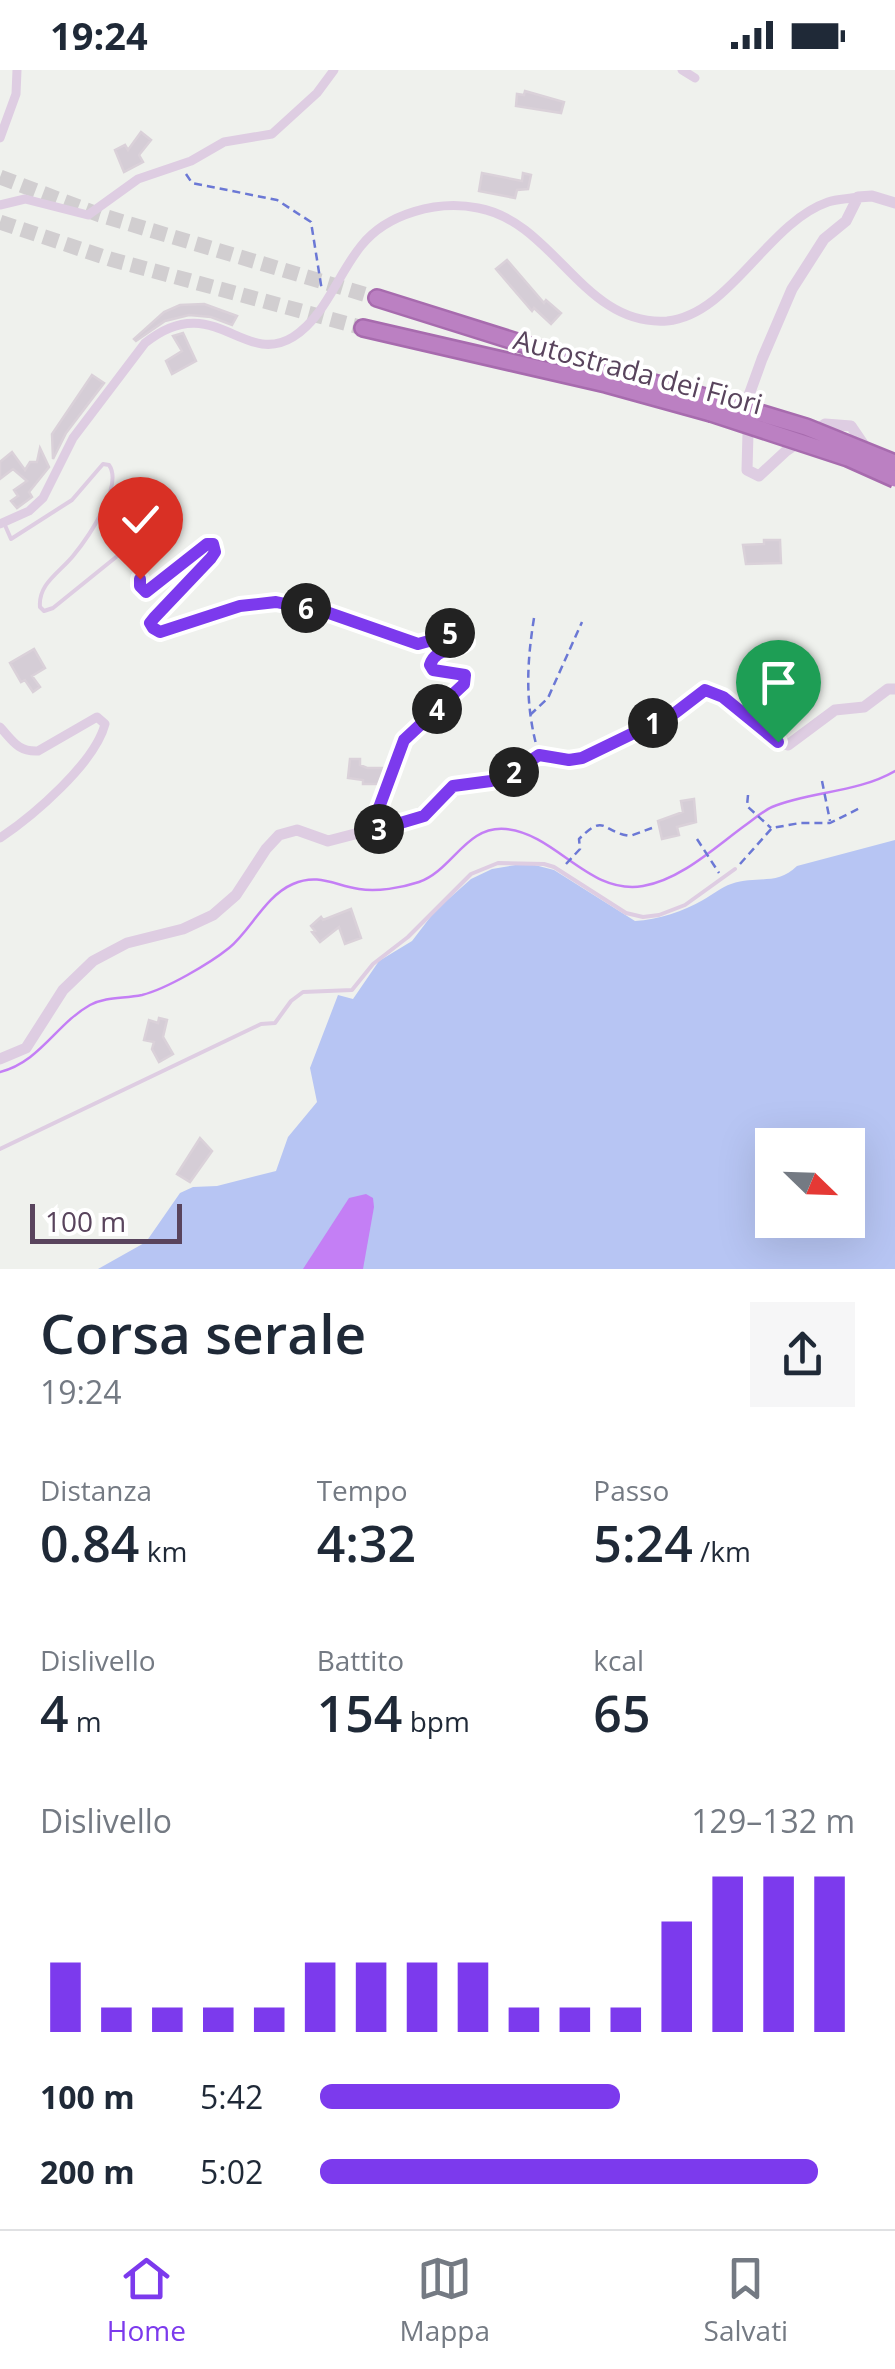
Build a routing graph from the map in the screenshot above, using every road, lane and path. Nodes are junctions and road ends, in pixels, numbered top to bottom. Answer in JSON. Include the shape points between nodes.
{"nodes":[{"id":1,"x":17,"y":70,"type":"edge"},
{"id":2,"x":682,"y":70,"type":"edge"},
{"id":3,"x":334,"y":73,"type":"edge"},
{"id":4,"x":695,"y":78,"type":"dead end"},
{"id":5,"x":0,"y":138,"type":"edge"},
{"id":6,"x":180,"y":164,"type":"junction"},
{"id":7,"x":858,"y":197,"type":"junction"},
{"id":8,"x":895,"y":203,"type":"edge"},
{"id":9,"x":0,"y":205,"type":"edge"},
{"id":10,"x":378,"y":298,"type":"tunnel mouth"},
{"id":11,"x":324,"y":303,"type":"junction"},
{"id":12,"x":363,"y":328,"type":"tunnel mouth"},
{"id":13,"x":714,"y":407,"type":"junction"},
{"id":14,"x":895,"y":463,"type":"edge"},
{"id":15,"x":895,"y":483,"type":"edge"},
{"id":16,"x":2,"y":524,"type":"edge"},
{"id":17,"x":534,"y":618,"type":"dead end"},
{"id":18,"x":582,"y":622,"type":"dead end"},
{"id":19,"x":895,"y":689,"type":"edge"},
{"id":20,"x":529,"y":716,"type":"junction"},
{"id":21,"x":0,"y":726,"type":"edge"},
{"id":22,"x":404,"y":740,"type":"joint"},
{"id":23,"x":539,"y":755,"type":"junction"},
{"id":24,"x":822,"y":781,"type":"dead end"},
{"id":25,"x":748,"y":796,"type":"dead end"},
{"id":26,"x":862,"y":808,"type":"dead end"},
{"id":27,"x":830,"y":823,"type":"junction"},
{"id":28,"x":652,"y":828,"type":"dead end"},
{"id":29,"x":772,"y":828,"type":"junction"},
{"id":30,"x":370,"y":832,"type":"junction"},
{"id":31,"x":0,"y":838,"type":"edge"},
{"id":32,"x":698,"y":841,"type":"dead end"},
{"id":33,"x":564,"y":865,"type":"dead end"},
{"id":34,"x":714,"y":866,"type":"dead end"},
{"id":35,"x":735,"y":869,"type":"joint"},
{"id":36,"x":0,"y":1059,"type":"edge"},
{"id":37,"x":0,"y":1149,"type":"edge"}],
"edges":[{"from":1,"to":5,"type":"street"},
{"from":2,"to":4,"type":"street"},
{"from":3,"to":6,"type":"street","via":[[272,134],[224,142]]},
{"from":6,"to":9,"type":"street","via":[[138,179],[88,214],[25,198]]},
{"from":6,"to":11,"type":"path","via":[[192,182],[277,200],[310,222]]},
{"from":7,"to":8,"type":"street"},
{"from":7,"to":11,"type":"street","via":[[828,202],[805,216],[690,316],[624,316],[521,226],[480,208],[450,206],[415,212],[377,232]]},
{"from":7,"to":15,"type":"street","via":[[792,289],[762,358],[748,396],[748,470],[758,476],[825,424],[851,426]]},
{"from":10,"to":13,"type":"highway","name":"Autostrada dei Fiori"},
{"from":11,"to":16,"type":"street","via":[[280,342],[247,340],[208,323],[159,332],[73,438],[43,498]]},
{"from":12,"to":13,"type":"highway","name":"Autostrada dei Fiori"},
{"from":13,"to":14,"type":"highway","name":"Autostrada dei Fiori","bridge":true,"via":[[806,427]]},
{"from":13,"to":15,"type":"highway","name":"Autostrada dei Fiori","bridge":true},
{"from":16,"to":22,"type":"lane","via":[[11,538],[72,500],[103,464],[114,472],[108,499],[72,558],[43,589],[44,610],[170,510],[172,522],[140,579],[142,589],[207,544],[215,552],[150,623],[160,632],[240,606],[276,602],[418,644],[462,632],[466,642],[441,652],[430,665],[465,675],[464,684]]},
{"from":17,"to":20,"type":"path","via":[[526,669]]},
{"from":18,"to":20,"type":"path","via":[[548,698]]},
{"from":19,"to":23,"type":"street","via":[[864,707],[835,710],[788,745],[705,690],[675,713],[582,758]]},
{"from":20,"to":23,"type":"path"},
{"from":21,"to":31,"type":"street","via":[[17,747],[38,751],[97,717],[105,724],[50,800]]},
{"from":22,"to":30,"type":"path"},
{"from":23,"to":30,"type":"street","via":[[491,781],[453,786],[424,816]]},
{"from":24,"to":27,"type":"path"},
{"from":25,"to":29,"type":"path","via":[[747,806]]},
{"from":26,"to":27,"type":"path"},
{"from":27,"to":29,"type":"path"},
{"from":28,"to":33,"type":"path","via":[[630,836],[594,824]]},
{"from":29,"to":35,"type":"path"},
{"from":30,"to":36,"type":"street","via":[[328,841],[297,830],[279,835],[236,895],[213,915],[94,961],[64,990],[26,1048]]},
{"from":32,"to":34,"type":"path"},
{"from":35,"to":37,"type":"lane","via":[[685,904],[642,917],[544,864],[484,868],[470,874],[352,990],[303,992],[275,1023]]}]}
